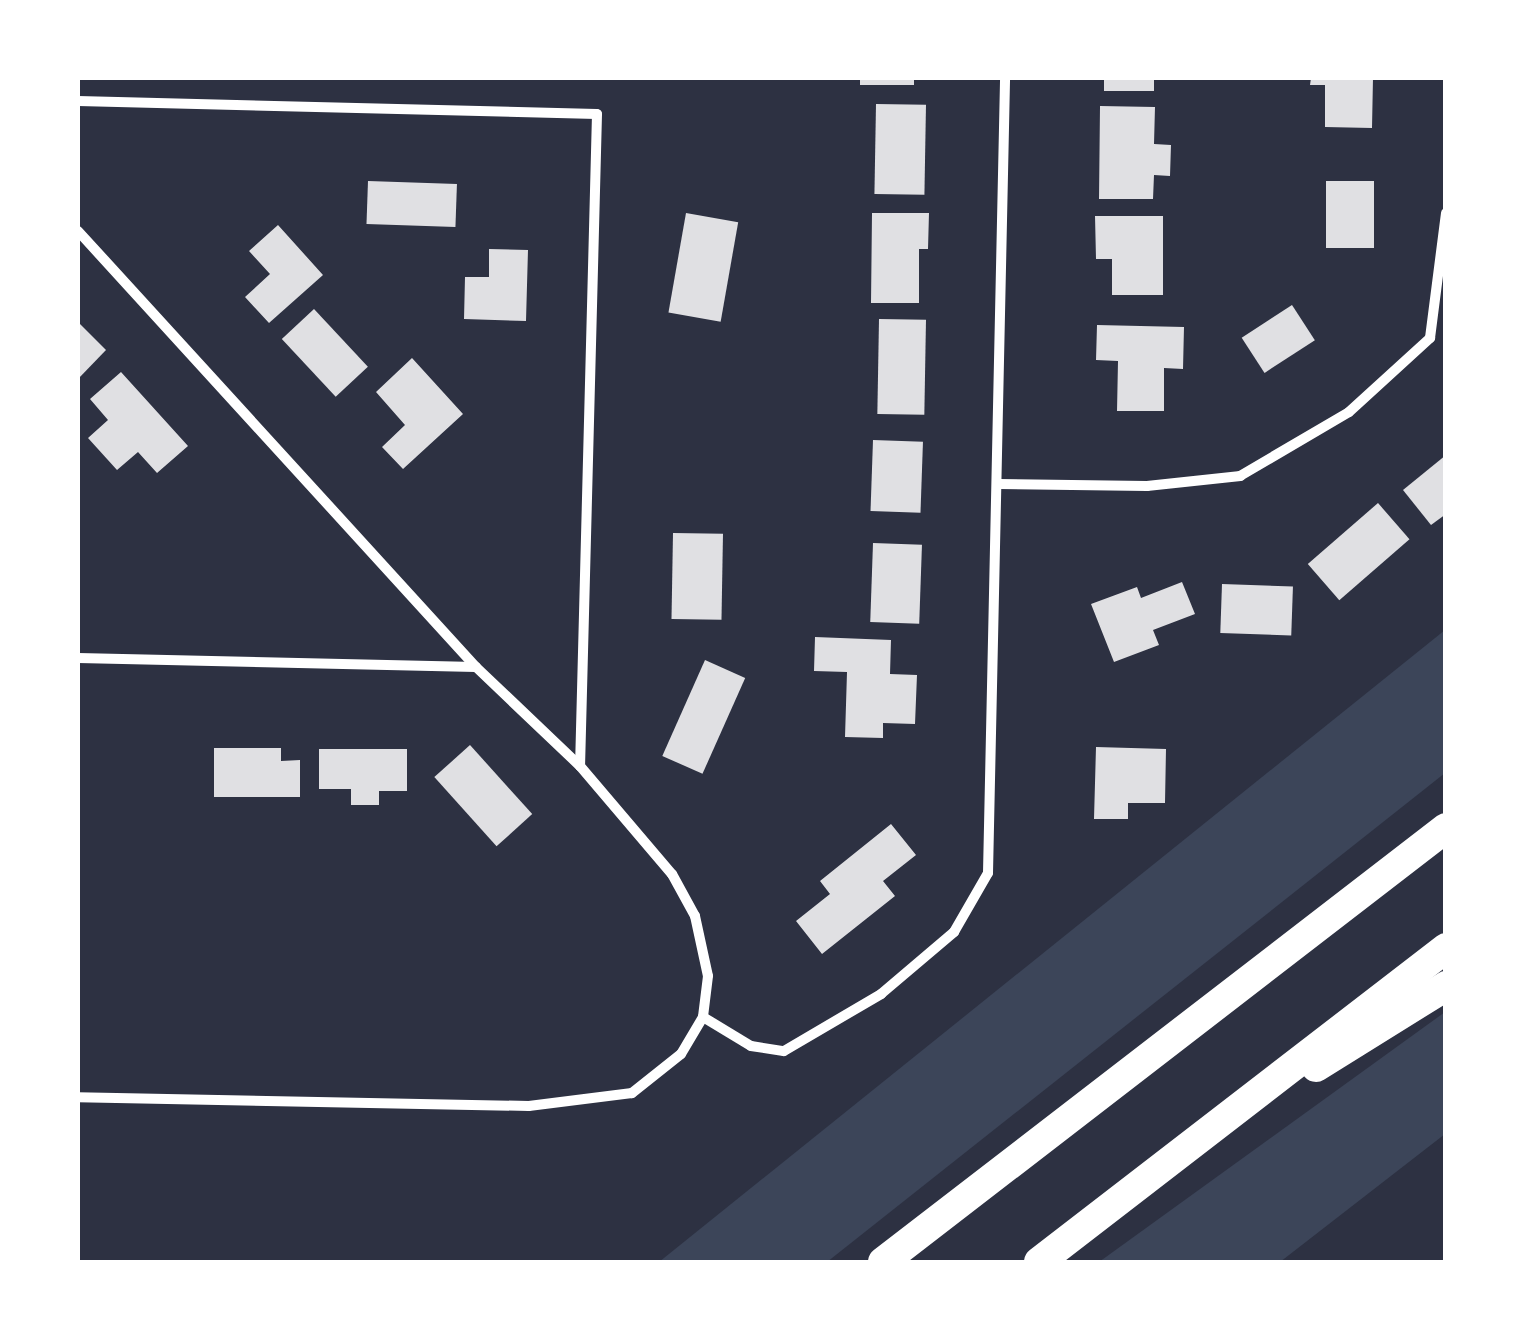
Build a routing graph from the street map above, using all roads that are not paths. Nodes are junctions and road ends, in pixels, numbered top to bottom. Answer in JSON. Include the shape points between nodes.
{"nodes":[{"id":1,"x":1005,"y":78,"type":"edge"},
{"id":2,"x":78,"y":101,"type":"edge"},
{"id":3,"x":1446,"y":213,"type":"edge"},
{"id":4,"x":78,"y":231,"type":"edge"},
{"id":5,"x":1000,"y":484,"type":"junction"},
{"id":6,"x":78,"y":658,"type":"edge"},
{"id":7,"x":476,"y":668,"type":"junction"},
{"id":8,"x":580,"y":766,"type":"junction"},
{"id":9,"x":1446,"y":828,"type":"edge"},
{"id":10,"x":1446,"y":948,"type":"edge"},
{"id":11,"x":1446,"y":986,"type":"edge"},
{"id":12,"x":703,"y":1017,"type":"junction"},
{"id":13,"x":78,"y":1097,"type":"edge"},
{"id":14,"x":1252,"y":1100,"type":"junction"},
{"id":15,"x":883,"y":1262,"type":"edge"},
{"id":16,"x":1039,"y":1262,"type":"edge"}],
"edges":[{"from":1,"to":5,"type":"street"},
{"from":2,"to":8,"type":"street","via":[[596,114]]},
{"from":3,"to":5,"type":"street","via":[[1430,338],[1349,412],[1240,476],[1147,486]]},
{"from":4,"to":7,"type":"street"},
{"from":5,"to":12,"type":"street","via":[[988,873],[954,932],[881,994],[784,1052],[751,1046]]},
{"from":6,"to":7,"type":"street"},
{"from":7,"to":8,"type":"street"},
{"from":8,"to":12,"type":"street","via":[[672,874],[695,916],[708,976]]},
{"from":9,"to":15,"type":"highway"},
{"from":10,"to":14,"type":"highway"},
{"from":11,"to":14,"type":"highway","via":[[1366,1041]]},
{"from":12,"to":13,"type":"street","via":[[681,1054],[632,1093],[528,1106]]},
{"from":14,"to":16,"type":"highway"}]}
